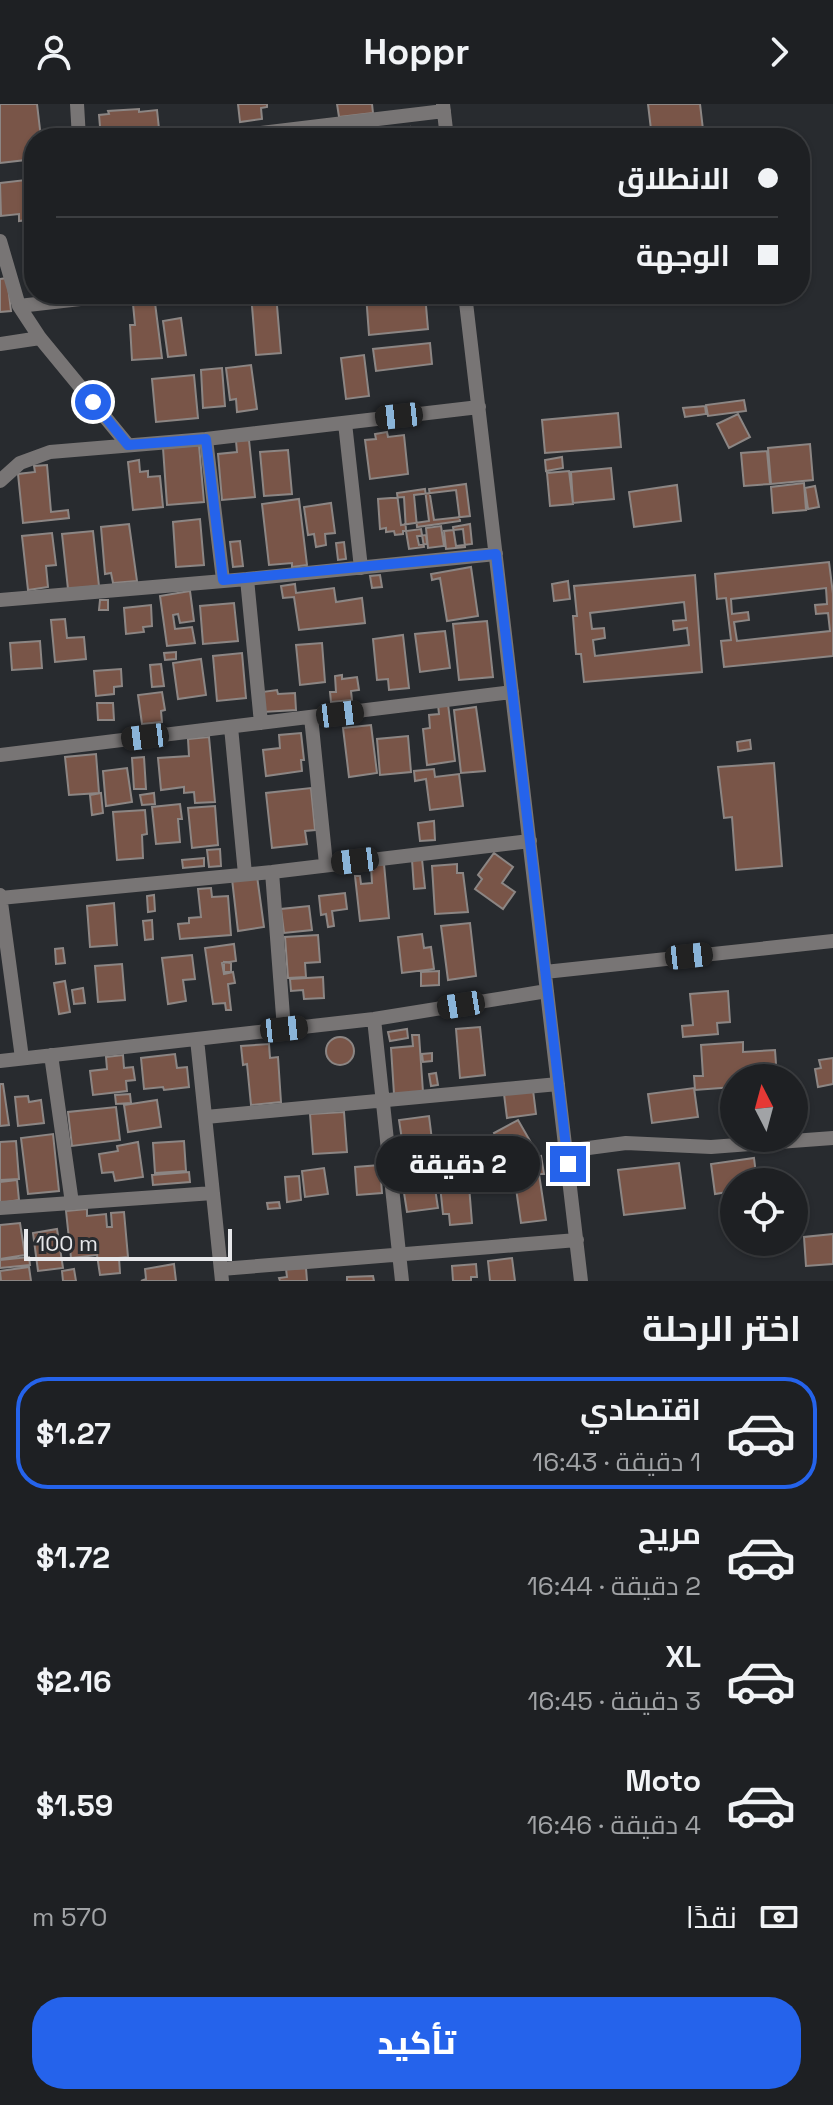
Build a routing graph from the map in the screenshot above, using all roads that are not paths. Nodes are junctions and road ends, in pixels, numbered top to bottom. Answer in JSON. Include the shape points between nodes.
{"nodes":[{"id":1,"x":77,"y":104,"type":"edge"},
{"id":2,"x":443,"y":108,"type":"edge"},
{"id":3,"x":78,"y":128,"type":"edge"},
{"id":4,"x":294,"y":128,"type":"edge"},
{"id":5,"x":446,"y":128,"type":"edge"},
{"id":6,"x":0,"y":241,"type":"edge"},
{"id":7,"x":33,"y":304,"type":"edge"},
{"id":8,"x":466,"y":304,"type":"edge"},
{"id":9,"x":19,"y":306,"type":"junction"},
{"id":10,"x":40,"y":338,"type":"junction"},
{"id":11,"x":0,"y":344,"type":"edge"},
{"id":12,"x":479,"y":407,"type":"junction"},
{"id":13,"x":345,"y":423,"type":"junction"},
{"id":14,"x":206,"y":439,"type":"junction"},
{"id":15,"x":128,"y":445,"type":"junction"},
{"id":16,"x":0,"y":481,"type":"edge"},
{"id":17,"x":496,"y":554,"type":"junction"},
{"id":18,"x":361,"y":568,"type":"junction"},
{"id":19,"x":247,"y":579,"type":"junction"},
{"id":20,"x":223,"y":580,"type":"junction"},
{"id":21,"x":0,"y":600,"type":"edge"},
{"id":22,"x":512,"y":692,"type":"junction"},
{"id":23,"x":311,"y":717,"type":"junction"},
{"id":24,"x":261,"y":723,"type":"junction"},
{"id":25,"x":231,"y":727,"type":"junction"},
{"id":26,"x":0,"y":755,"type":"edge"},
{"id":27,"x":530,"y":841,"type":"junction"},
{"id":28,"x":326,"y":864,"type":"junction"},
{"id":29,"x":272,"y":872,"type":"junction"},
{"id":30,"x":245,"y":874,"type":"junction"},
{"id":31,"x":0,"y":897,"type":"edge"},
{"id":32,"x":833,"y":941,"type":"edge"},
{"id":33,"x":545,"y":972,"type":"junction"},
{"id":34,"x":547,"y":991,"type":"junction"},
{"id":35,"x":374,"y":1019,"type":"junction"},
{"id":36,"x":284,"y":1029,"type":"junction"},
{"id":37,"x":197,"y":1039,"type":"junction"},
{"id":38,"x":51,"y":1055,"type":"junction"},
{"id":39,"x":22,"y":1058,"type":"junction"},
{"id":40,"x":0,"y":1061,"type":"edge"},
{"id":41,"x":558,"y":1084,"type":"junction"},
{"id":42,"x":383,"y":1101,"type":"junction"},
{"id":43,"x":206,"y":1117,"type":"junction"},
{"id":44,"x":833,"y":1138,"type":"edge"},
{"id":45,"x":566,"y":1151,"type":"junction"},
{"id":46,"x":213,"y":1193,"type":"junction"},
{"id":47,"x":72,"y":1203,"type":"junction"},
{"id":48,"x":0,"y":1208,"type":"edge"},
{"id":49,"x":577,"y":1240,"type":"junction"},
{"id":50,"x":399,"y":1255,"type":"junction"},
{"id":51,"x":221,"y":1275,"type":"edge"},
{"id":52,"x":402,"y":1281,"type":"edge"},
{"id":53,"x":581,"y":1281,"type":"edge"}],
"edges":[{"from":1,"to":3,"type":"street"},
{"from":2,"to":4,"type":"street"},
{"from":2,"to":5,"type":"street"},
{"from":6,"to":9,"type":"street"},
{"from":7,"to":9,"type":"street"},
{"from":8,"to":12,"type":"street"},
{"from":9,"to":10,"type":"street"},
{"from":10,"to":11,"type":"street"},
{"from":10,"to":15,"type":"street"},
{"from":12,"to":13,"type":"street"},
{"from":12,"to":17,"type":"street"},
{"from":13,"to":14,"type":"street"},
{"from":13,"to":18,"type":"street"},
{"from":14,"to":15,"type":"street"},
{"from":14,"to":20,"type":"street"},
{"from":15,"to":16,"type":"street","via":[[50,452],[20,463]]},
{"from":17,"to":18,"type":"street"},
{"from":17,"to":22,"type":"street"},
{"from":18,"to":19,"type":"street"},
{"from":19,"to":20,"type":"street"},
{"from":19,"to":24,"type":"street"},
{"from":20,"to":21,"type":"street"},
{"from":22,"to":23,"type":"street"},
{"from":22,"to":27,"type":"street"},
{"from":23,"to":24,"type":"street"},
{"from":23,"to":28,"type":"street"},
{"from":24,"to":25,"type":"street"},
{"from":25,"to":26,"type":"street"},
{"from":25,"to":30,"type":"street"},
{"from":27,"to":28,"type":"street"},
{"from":27,"to":33,"type":"street"},
{"from":28,"to":29,"type":"street"},
{"from":29,"to":30,"type":"street"},
{"from":29,"to":36,"type":"street"},
{"from":30,"to":31,"type":"street"},
{"from":31,"to":39,"type":"street"},
{"from":32,"to":33,"type":"street"},
{"from":33,"to":34,"type":"street"},
{"from":34,"to":35,"type":"street"},
{"from":34,"to":41,"type":"street"},
{"from":35,"to":36,"type":"street"},
{"from":35,"to":42,"type":"street"},
{"from":36,"to":37,"type":"street"},
{"from":37,"to":38,"type":"street"},
{"from":37,"to":43,"type":"street"},
{"from":38,"to":39,"type":"street"},
{"from":38,"to":47,"type":"street"},
{"from":39,"to":40,"type":"street"},
{"from":41,"to":42,"type":"street"},
{"from":41,"to":45,"type":"street"},
{"from":42,"to":43,"type":"street"},
{"from":42,"to":50,"type":"street"},
{"from":43,"to":46,"type":"street"},
{"from":44,"to":45,"type":"street","via":[[711,1147],[626,1143]]},
{"from":45,"to":49,"type":"street"},
{"from":46,"to":47,"type":"street"},
{"from":46,"to":51,"type":"street"},
{"from":47,"to":48,"type":"street"},
{"from":49,"to":50,"type":"street"},
{"from":49,"to":53,"type":"street"},
{"from":50,"to":51,"type":"street"},
{"from":50,"to":52,"type":"street"}]}
